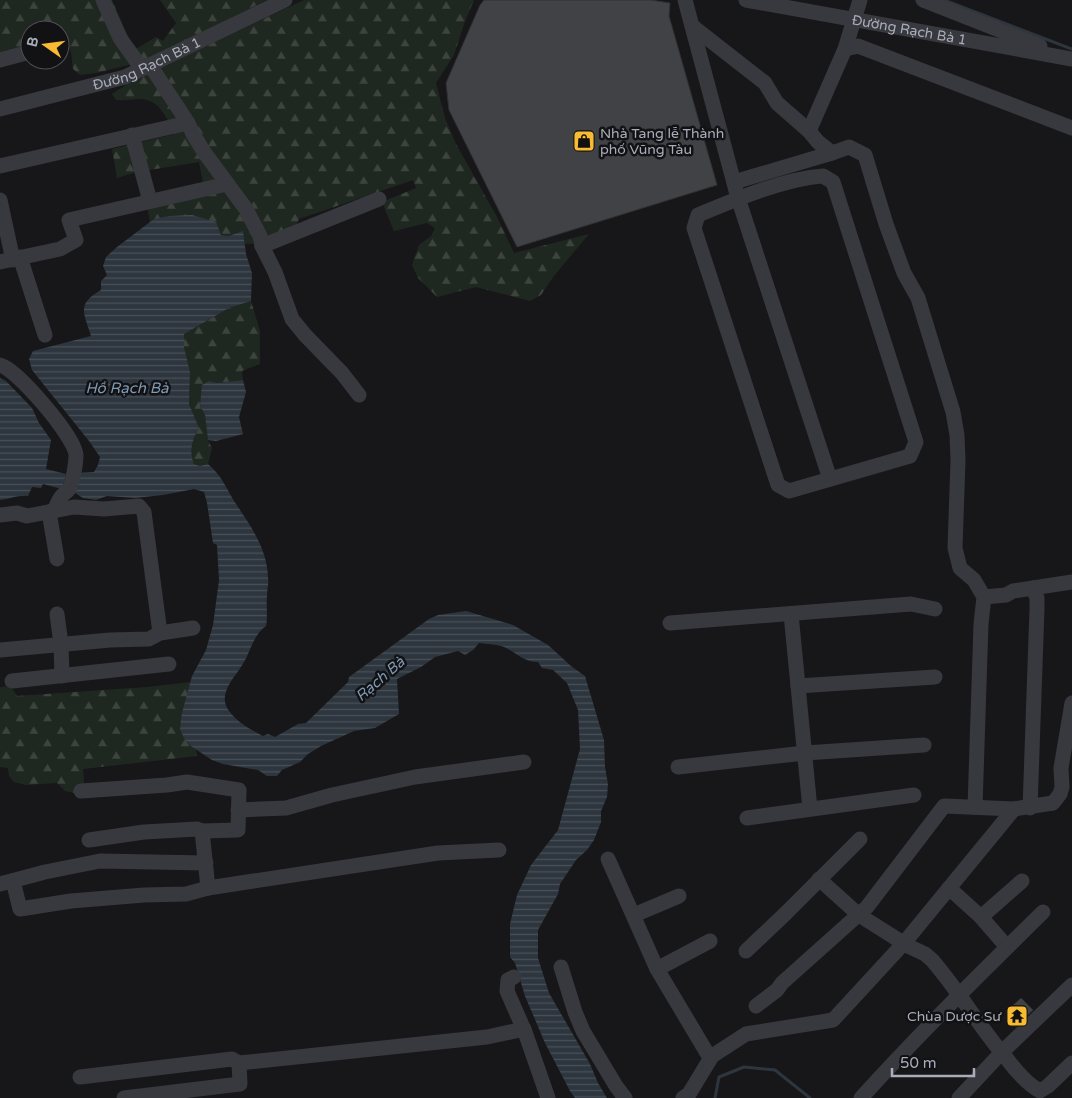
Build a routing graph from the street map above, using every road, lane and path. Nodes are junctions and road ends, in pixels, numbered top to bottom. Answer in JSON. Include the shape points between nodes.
{"nodes":[{"id":1,"x":103,"y":0,"type":"edge"},
{"id":2,"x":285,"y":0,"type":"edge"},
{"id":3,"x":685,"y":0,"type":"edge"},
{"id":4,"x":746,"y":0,"type":"edge"},
{"id":5,"x":860,"y":0,"type":"edge"},
{"id":6,"x":923,"y":0,"type":"edge"},
{"id":7,"x":853,"y":20,"type":"junction"},
{"id":8,"x":692,"y":26,"type":"junction"},
{"id":9,"x":845,"y":49,"type":"junction"},
{"id":10,"x":20,"y":55,"type":"edge"},
{"id":11,"x":1072,"y":59,"type":"edge"},
{"id":12,"x":0,"y":60,"type":"edge"},
{"id":13,"x":146,"y":67,"type":"junction"},
{"id":14,"x":0,"y":109,"type":"edge"},
{"id":15,"x":188,"y":123,"type":"junction"},
{"id":16,"x":1072,"y":128,"type":"edge"},
{"id":17,"x":809,"y":131,"type":"junction"},
{"id":18,"x":132,"y":135,"type":"junction"},
{"id":19,"x":832,"y":153,"type":"junction"},
{"id":20,"x":0,"y":166,"type":"edge"},
{"id":21,"x":734,"y":182,"type":"junction"},
{"id":22,"x":227,"y":184,"type":"junction"},
{"id":23,"x":738,"y":198,"type":"junction"},
{"id":24,"x":379,"y":199,"type":"dead end"},
{"id":25,"x":0,"y":200,"type":"edge"},
{"id":26,"x":150,"y":201,"type":"junction"},
{"id":27,"x":262,"y":246,"type":"junction"},
{"id":28,"x":11,"y":260,"type":"edge"},
{"id":29,"x":45,"y":335,"type":"dead end"},
{"id":30,"x":0,"y":364,"type":"edge"},
{"id":31,"x":360,"y":395,"type":"dead end"},
{"id":32,"x":830,"y":479,"type":"junction"},
{"id":33,"x":52,"y":512,"type":"junction"},
{"id":34,"x":0,"y":515,"type":"edge"},
{"id":35,"x":57,"y":559,"type":"dead end"},
{"id":36,"x":1072,"y":582,"type":"edge"},
{"id":37,"x":1032,"y":588,"type":"junction"},
{"id":38,"x":984,"y":597,"type":"junction"},
{"id":39,"x":935,"y":609,"type":"dead end"},
{"id":40,"x":57,"y":614,"type":"dead end"},
{"id":41,"x":791,"y":614,"type":"junction"},
{"id":42,"x":670,"y":623,"type":"dead end"},
{"id":43,"x":193,"y":628,"type":"dead end"},
{"id":44,"x":160,"y":633,"type":"junction"},
{"id":45,"x":61,"y":644,"type":"junction"},
{"id":46,"x":0,"y":650,"type":"edge"},
{"id":47,"x":169,"y":664,"type":"dead end"},
{"id":48,"x":62,"y":676,"type":"junction"},
{"id":49,"x":934,"y":676,"type":"dead end"},
{"id":50,"x":12,"y":680,"type":"dead end"},
{"id":51,"x":798,"y":686,"type":"junction"},
{"id":52,"x":1072,"y":703,"type":"edge"},
{"id":53,"x":924,"y":745,"type":"dead end"},
{"id":54,"x":805,"y":753,"type":"junction"},
{"id":55,"x":524,"y":762,"type":"dead end"},
{"id":56,"x":678,"y":767,"type":"dead end"},
{"id":57,"x":81,"y":791,"type":"dead end"},
{"id":58,"x":914,"y":795,"type":"dead end"},
{"id":59,"x":975,"y":807,"type":"junction"},
{"id":60,"x":1030,"y":808,"type":"junction"},
{"id":61,"x":810,"y":809,"type":"junction"},
{"id":62,"x":1014,"y":809,"type":"junction"},
{"id":63,"x":238,"y":810,"type":"junction"},
{"id":64,"x":747,"y":818,"type":"dead end"},
{"id":65,"x":202,"y":831,"type":"junction"},
{"id":66,"x":860,"y":839,"type":"dead end"},
{"id":67,"x":89,"y":840,"type":"dead end"},
{"id":68,"x":499,"y":850,"type":"dead end"},
{"id":69,"x":608,"y":859,"type":"dead end"},
{"id":70,"x":206,"y":863,"type":"junction"},
{"id":71,"x":819,"y":879,"type":"junction"},
{"id":72,"x":1022,"y":881,"type":"dead end"},
{"id":73,"x":7,"y":883,"type":"edge"},
{"id":74,"x":208,"y":888,"type":"junction"},
{"id":75,"x":950,"y":888,"type":"junction"},
{"id":76,"x":679,"y":896,"type":"dead end"},
{"id":77,"x":1043,"y":912,"type":"dead end"},
{"id":78,"x":634,"y":915,"type":"junction"},
{"id":79,"x":859,"y":915,"type":"junction"},
{"id":80,"x":981,"y":917,"type":"junction"},
{"id":81,"x":710,"y":941,"type":"dead end"},
{"id":82,"x":904,"y":944,"type":"junction"},
{"id":83,"x":1007,"y":947,"type":"junction"},
{"id":84,"x":746,"y":951,"type":"dead end"},
{"id":85,"x":560,"y":967,"type":"dead end"},
{"id":86,"x":657,"y":969,"type":"junction"},
{"id":87,"x":514,"y":976,"type":"dead end"},
{"id":88,"x":1072,"y":985,"type":"edge"},
{"id":89,"x":958,"y":995,"type":"junction"},
{"id":90,"x":756,"y":1006,"type":"dead end"},
{"id":91,"x":524,"y":1029,"type":"junction"},
{"id":92,"x":1001,"y":1053,"type":"junction"},
{"id":93,"x":710,"y":1058,"type":"junction"},
{"id":94,"x":238,"y":1063,"type":"junction"},
{"id":95,"x":1072,"y":1063,"type":"edge"},
{"id":96,"x":80,"y":1077,"type":"dead end"},
{"id":97,"x":124,"y":1098,"type":"edge"},
{"id":98,"x":548,"y":1098,"type":"edge"},
{"id":99,"x":625,"y":1098,"type":"edge"},
{"id":100,"x":683,"y":1098,"type":"edge"},
{"id":101,"x":862,"y":1098,"type":"edge"},
{"id":102,"x":959,"y":1098,"type":"edge"}],
"edges":[{"from":1,"to":13,"type":"street","via":[[120,38]]},
{"from":2,"to":13,"type":"street","name":"Đường Rạch Bà 1"},
{"from":3,"to":8,"type":"street"},
{"from":4,"to":7,"type":"street","name":"Đường Rạch Bà 1"},
{"from":5,"to":7,"type":"street"},
{"from":6,"to":11,"type":"street"},
{"from":7,"to":9,"type":"street"},
{"from":7,"to":11,"type":"street","name":"Đường Rạch Bà 1"},
{"from":8,"to":17,"type":"street","via":[[765,83],[776,103]]},
{"from":8,"to":21,"type":"street"},
{"from":9,"to":16,"type":"street","via":[[858,46]]},
{"from":9,"to":17,"type":"street"},
{"from":10,"to":12,"type":"street"},
{"from":13,"to":14,"type":"street","name":"Đường Rạch Bà 1","via":[[125,77]]},
{"from":13,"to":15,"type":"street"},
{"from":15,"to":18,"type":"street"},
{"from":15,"to":22,"type":"street"},
{"from":17,"to":19,"type":"street"},
{"from":18,"to":20,"type":"street"},
{"from":18,"to":26,"type":"street"},
{"from":19,"to":21,"type":"street"},
{"from":19,"to":38,"type":"street","via":[[849,147],[865,155],[904,273],[918,298],[958,435],[957,559],[960,568],[974,580]]},
{"from":21,"to":23,"type":"street"},
{"from":22,"to":26,"type":"street"},
{"from":22,"to":27,"type":"street","via":[[246,210]]},
{"from":23,"to":32,"type":"street"},
{"from":23,"to":32,"type":"street","via":[[698,215],[694,228],[700,247],[778,485],[789,491]]},
{"from":23,"to":32,"type":"street","via":[[809,177],[822,176],[833,182],[916,442],[910,456]]},
{"from":24,"to":27,"type":"street"},
{"from":25,"to":28,"type":"street"},
{"from":26,"to":28,"type":"street","via":[[69,220],[76,240],[60,249]]},
{"from":27,"to":31,"type":"street","via":[[285,295],[292,319]]},
{"from":28,"to":29,"type":"street"},
{"from":30,"to":33,"type":"street","via":[[11,370],[52,414],[73,444],[76,454],[74,471],[68,490]]},
{"from":33,"to":34,"type":"street","via":[[27,516]]},
{"from":33,"to":35,"type":"street"},
{"from":33,"to":44,"type":"street","via":[[74,507],[139,506],[144,512]]},
{"from":36,"to":37,"type":"street"},
{"from":37,"to":38,"type":"street"},
{"from":37,"to":60,"type":"street","via":[[1037,609]]},
{"from":38,"to":59,"type":"street"},
{"from":39,"to":41,"type":"street","via":[[911,604]]},
{"from":40,"to":45,"type":"street"},
{"from":41,"to":42,"type":"street"},
{"from":41,"to":51,"type":"street"},
{"from":43,"to":44,"type":"street"},
{"from":44,"to":45,"type":"street","via":[[149,639]]},
{"from":45,"to":46,"type":"street"},
{"from":45,"to":48,"type":"street"},
{"from":47,"to":48,"type":"street"},
{"from":48,"to":50,"type":"street"},
{"from":49,"to":51,"type":"street"},
{"from":51,"to":54,"type":"street"},
{"from":52,"to":60,"type":"street","via":[[1060,794],[1054,803]]},
{"from":53,"to":54,"type":"street"},
{"from":54,"to":56,"type":"street"},
{"from":54,"to":61,"type":"street"},
{"from":55,"to":63,"type":"street","via":[[415,777],[286,808]]},
{"from":57,"to":63,"type":"street","via":[[198,783],[238,790]]},
{"from":58,"to":61,"type":"street"},
{"from":59,"to":62,"type":"street"},
{"from":59,"to":79,"type":"street","via":[[944,806]]},
{"from":60,"to":62,"type":"street"},
{"from":61,"to":64,"type":"street"},
{"from":62,"to":75,"type":"street"},
{"from":63,"to":65,"type":"street","via":[[238,830]]},
{"from":65,"to":67,"type":"street","via":[[144,832]]},
{"from":65,"to":70,"type":"street"},
{"from":66,"to":71,"type":"street"},
{"from":68,"to":74,"type":"street","via":[[438,853]]},
{"from":69,"to":78,"type":"street"},
{"from":70,"to":73,"type":"street","via":[[100,861]]},
{"from":70,"to":74,"type":"street"},
{"from":71,"to":79,"type":"street"},
{"from":71,"to":84,"type":"street"},
{"from":72,"to":80,"type":"street"},
{"from":73,"to":74,"type":"street","via":[[20,909],[71,901],[186,894]]},
{"from":75,"to":80,"type":"street"},
{"from":75,"to":82,"type":"street"},
{"from":76,"to":78,"type":"street"},
{"from":77,"to":83,"type":"street"},
{"from":78,"to":86,"type":"street"},
{"from":79,"to":82,"type":"street"},
{"from":79,"to":90,"type":"street"},
{"from":80,"to":83,"type":"street"},
{"from":81,"to":86,"type":"street"},
{"from":82,"to":89,"type":"street","via":[[932,960]]},
{"from":82,"to":93,"type":"street","via":[[833,1020],[746,1034]]},
{"from":83,"to":89,"type":"street"},
{"from":85,"to":99,"type":"street","via":[[583,1031]]},
{"from":86,"to":93,"type":"street"},
{"from":87,"to":91,"type":"street","via":[[508,980],[507,991]]},
{"from":88,"to":92,"type":"street"},
{"from":89,"to":92,"type":"street"},
{"from":89,"to":101,"type":"street"},
{"from":91,"to":94,"type":"street","via":[[487,1037]]},
{"from":91,"to":98,"type":"street"},
{"from":92,"to":95,"type":"street","via":[[1040,1091]]},
{"from":92,"to":102,"type":"street"},
{"from":93,"to":100,"type":"street","via":[[689,1094]]},
{"from":94,"to":96,"type":"street","via":[[232,1059]]},
{"from":94,"to":97,"type":"street","via":[[240,1084]]}]}
